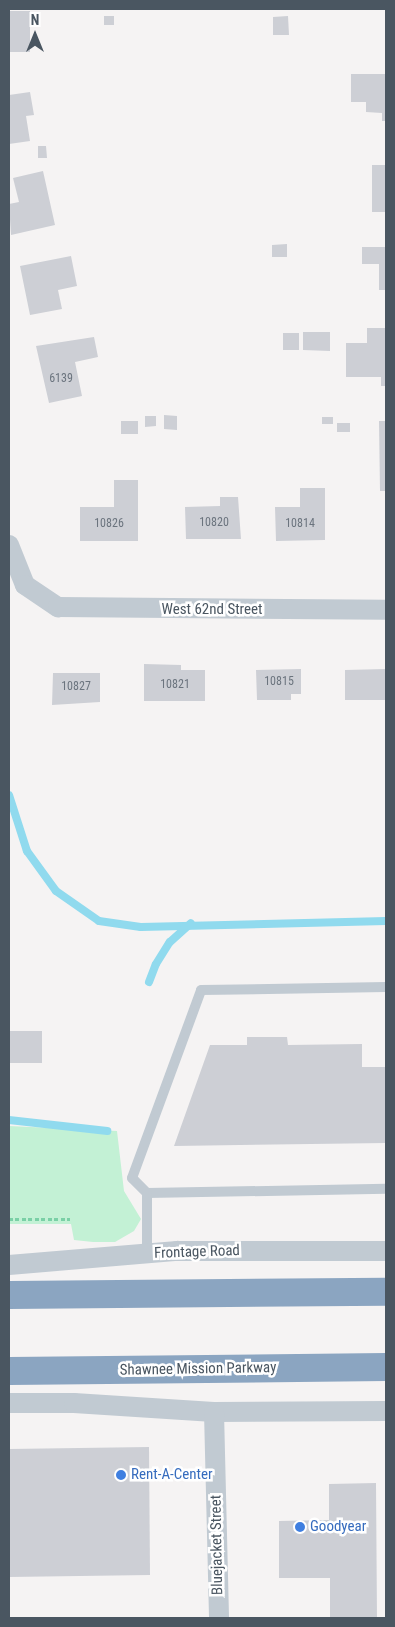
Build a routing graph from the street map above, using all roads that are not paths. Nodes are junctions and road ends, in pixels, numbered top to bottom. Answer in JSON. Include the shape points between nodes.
{"nodes":[{"id":1,"x":9,"y":545,"type":"edge"},
{"id":2,"x":386,"y":610,"type":"edge"},
{"id":3,"x":386,"y":986,"type":"edge"},
{"id":4,"x":386,"y":1189,"type":"edge"},
{"id":5,"x":147,"y":1193,"type":"junction"},
{"id":6,"x":386,"y":1251,"type":"edge"},
{"id":7,"x":147,"y":1254,"type":"junction"},
{"id":8,"x":9,"y":1266,"type":"edge"},
{"id":9,"x":386,"y":1292,"type":"edge"},
{"id":10,"x":9,"y":1295,"type":"edge"},
{"id":11,"x":386,"y":1367,"type":"edge"},
{"id":12,"x":9,"y":1371,"type":"edge"},
{"id":13,"x":9,"y":1403,"type":"edge"},
{"id":14,"x":386,"y":1411,"type":"edge"},
{"id":15,"x":214,"y":1412,"type":"junction"},
{"id":16,"x":219,"y":1618,"type":"edge"}],
"edges":[{"from":1,"to":2,"type":"street","name":"West 62nd Street","via":[[25,585],[58,607],[89,610]]},
{"from":3,"to":5,"type":"lane","via":[[201,990],[132,1178]]},
{"from":4,"to":5,"type":"lane"},
{"from":5,"to":7,"type":"lane"},
{"from":6,"to":7,"type":"street","name":"Frontage Road"},
{"from":7,"to":8,"type":"street","name":"Frontage Road"},
{"from":9,"to":10,"type":"highway"},
{"from":11,"to":12,"type":"highway","name":"Shawnee Mission Parkway"},
{"from":13,"to":15,"type":"street","via":[[74,1403]]},
{"from":14,"to":15,"type":"street"},
{"from":15,"to":16,"type":"street","name":"Bluejacket Street"}]}
